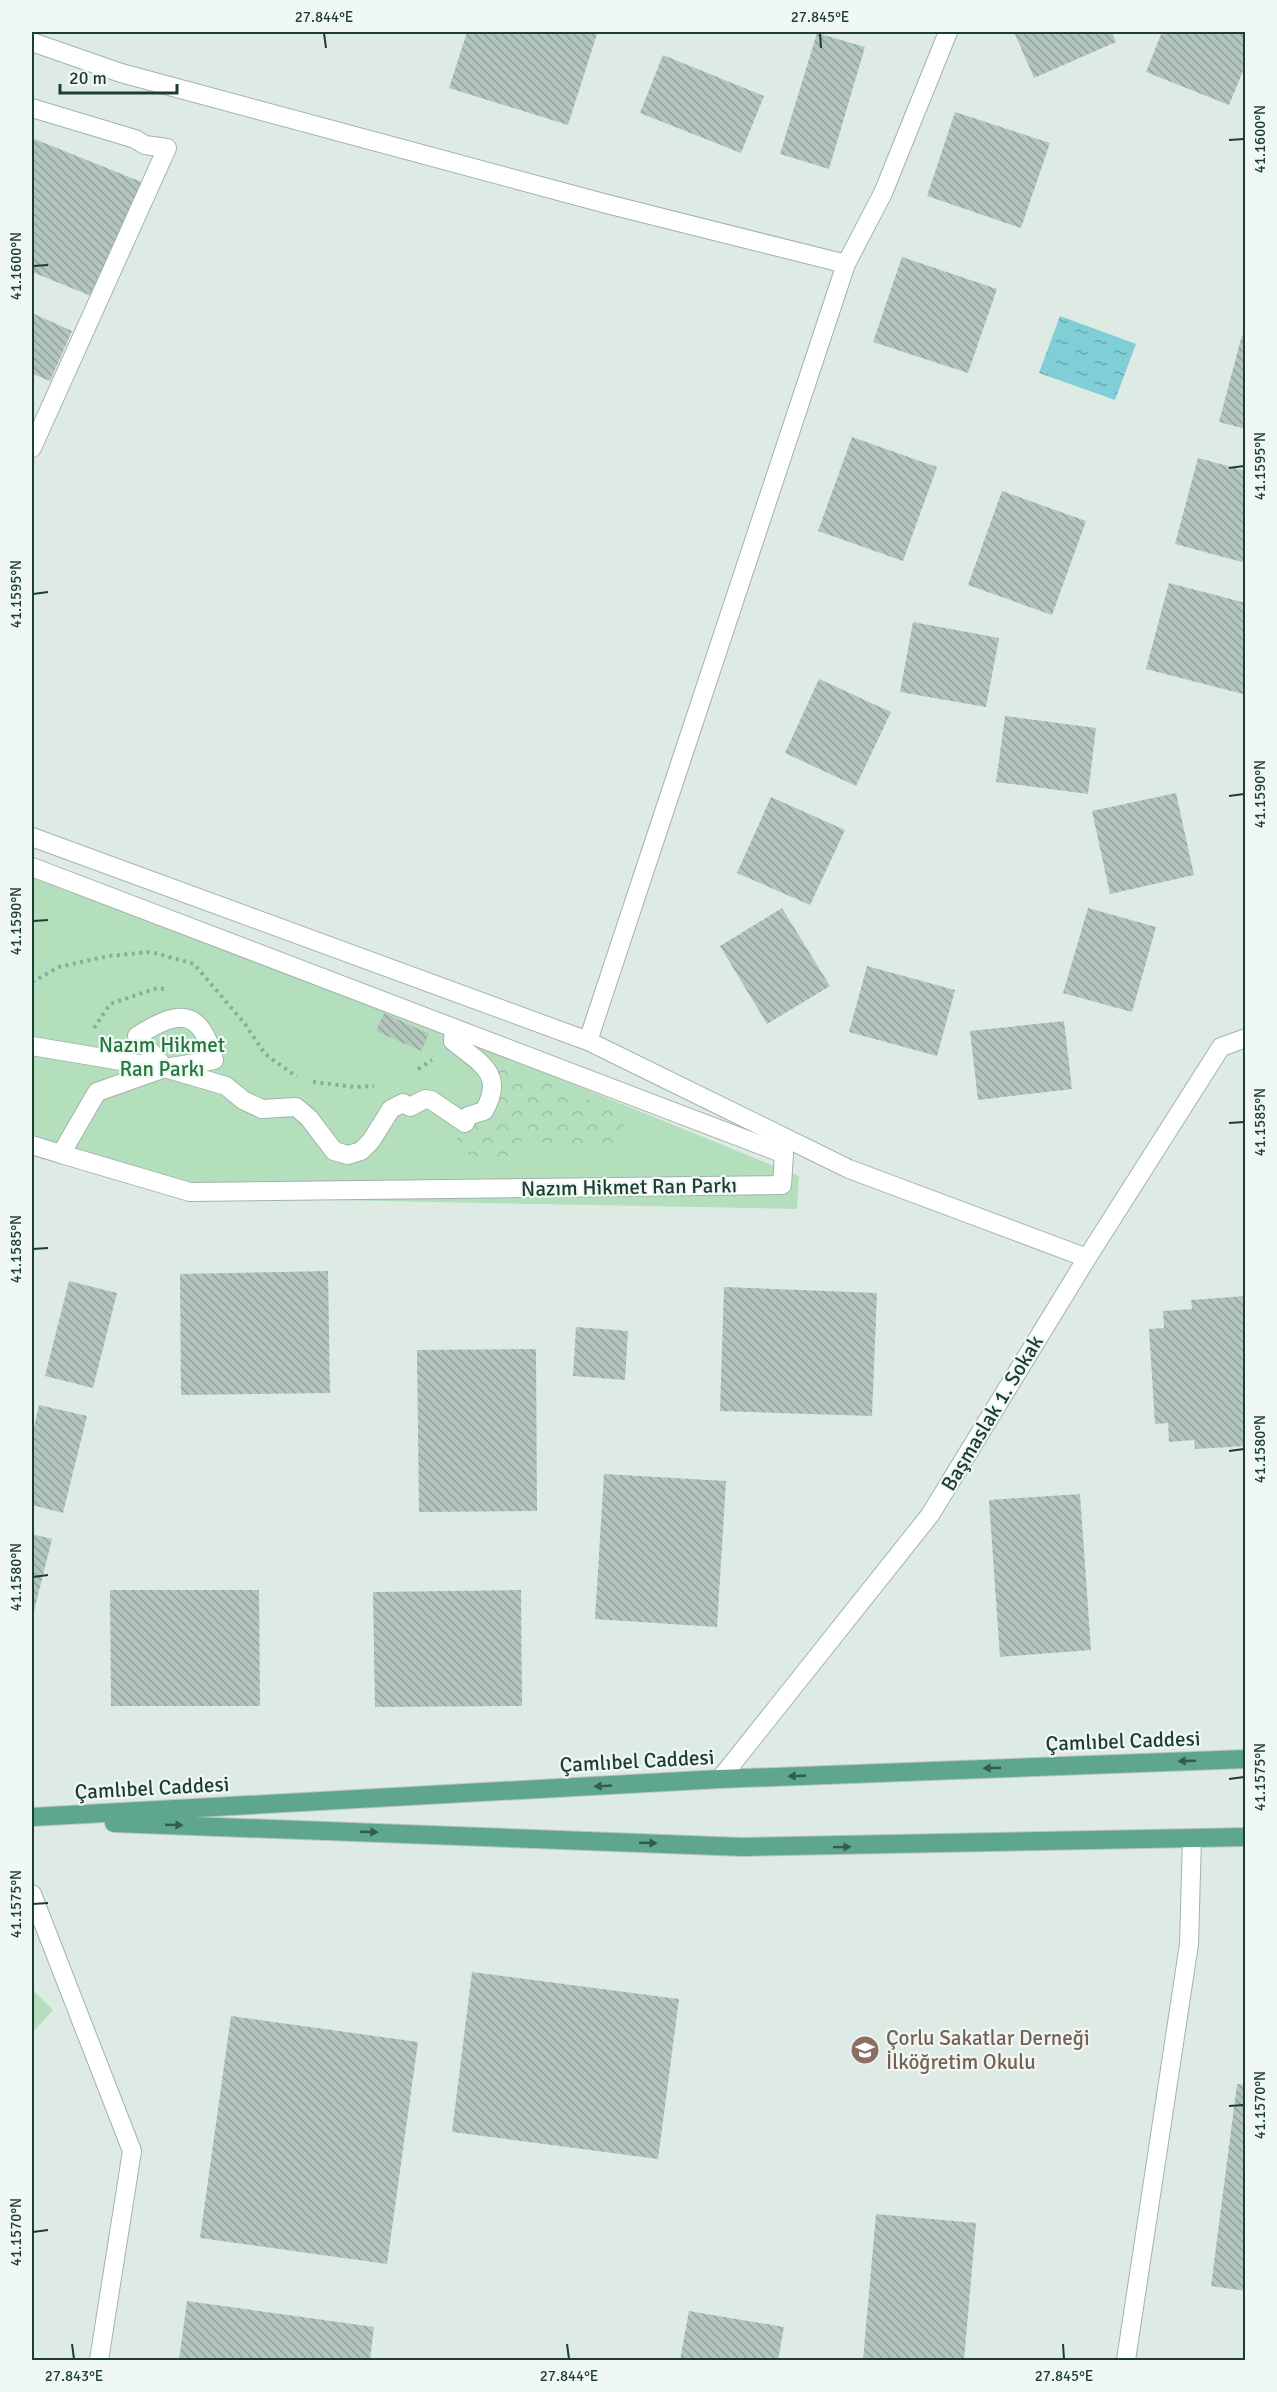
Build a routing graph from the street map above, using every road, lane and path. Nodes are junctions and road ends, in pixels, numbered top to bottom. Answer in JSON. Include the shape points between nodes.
{"nodes":[{"id":1,"x":948,"y":32,"type":"edge"},
{"id":2,"x":32,"y":42,"type":"edge"},
{"id":3,"x":32,"y":108,"type":"edge"},
{"id":4,"x":846,"y":264,"type":"junction"},
{"id":5,"x":32,"y":448,"type":"edge"},
{"id":6,"x":32,"y":837,"type":"edge"},
{"id":7,"x":32,"y":867,"type":"edge"},
{"id":8,"x":32,"y":982,"type":"edge"},
{"id":9,"x":166,"y":989,"type":"dead end"},
{"id":10,"x":90,"y":1033,"type":"dead end"},
{"id":11,"x":454,"y":1035,"type":"junction"},
{"id":12,"x":1245,"y":1038,"type":"edge"},
{"id":13,"x":588,"y":1041,"type":"junction"},
{"id":14,"x":32,"y":1046,"type":"edge"},
{"id":15,"x":165,"y":1068,"type":"junction"},
{"id":16,"x":417,"y":1070,"type":"dead end"},
{"id":17,"x":376,"y":1085,"type":"dead end"},
{"id":18,"x":32,"y":1145,"type":"edge"},
{"id":19,"x":61,"y":1154,"type":"junction"},
{"id":20,"x":1087,"y":1258,"type":"junction"},
{"id":21,"x":1245,"y":1759,"type":"edge"},
{"id":22,"x":720,"y":1779,"type":"junction"},
{"id":23,"x":32,"y":1818,"type":"edge"},
{"id":24,"x":1245,"y":1837,"type":"edge"},
{"id":25,"x":1192,"y":1838,"type":"junction"},
{"id":26,"x":32,"y":1894,"type":"edge"},
{"id":27,"x":99,"y":2361,"type":"edge"},
{"id":28,"x":1126,"y":2361,"type":"edge"}],
"edges":[{"from":1,"to":4,"type":"street","via":[[883,193]]},
{"from":2,"to":4,"type":"street","via":[[121,73]]},
{"from":3,"to":5,"type":"street","via":[[145,145],[167,148]]},
{"from":4,"to":13,"type":"street"},
{"from":6,"to":13,"type":"street"},
{"from":7,"to":11,"type":"street","name":"Nazım Hikmet Ran Parkı"},
{"from":8,"to":17,"type":"path","via":[[59,966],[108,956],[151,952],[194,964],[265,1054],[303,1080],[355,1088]]},
{"from":9,"to":10,"type":"path","via":[[157,988],[110,1004]]},
{"from":11,"to":15,"type":"street","name":"Nazım Hikmet Ran Parkı","via":[[483,1064],[493,1083],[493,1096],[484,1111],[468,1116],[465,1123],[431,1100],[410,1107],[403,1103],[391,1109],[366,1146],[348,1155],[334,1151],[296,1107],[262,1109],[226,1086]]},
{"from":11,"to":16,"type":"path","via":[[445,1051]]},
{"from":11,"to":19,"type":"street","name":"Nazım Hikmet Ran Parkı","via":[[784,1154],[782,1185],[190,1192]]},
{"from":12,"to":20,"type":"street","name":"Başmaslak 1. Sokak","via":[[1221,1047]]},
{"from":13,"to":20,"type":"street","via":[[849,1168]]},
{"from":14,"to":15,"type":"street","name":"Nazım Hikmet Ran Parkı"},
{"from":15,"to":19,"type":"street","via":[[98,1092]]},
{"from":18,"to":19,"type":"street","name":"Nazım Hikmet Ran Parkı"},
{"from":20,"to":22,"type":"street","name":"Başmaslak 1. Sokak","via":[[930,1515]]},
{"from":21,"to":22,"type":"main road","name":"Çamlıbel Caddesi","one_way":true},
{"from":22,"to":23,"type":"main road","name":"Çamlıbel Caddesi","one_way":true},
{"from":23,"to":25,"type":"main road","one_way":true,"via":[[743,1847]]},
{"from":24,"to":25,"type":"main road"},
{"from":25,"to":28,"type":"street","via":[[1188,1944]]},
{"from":26,"to":27,"type":"street","via":[[132,2151]]}]}
